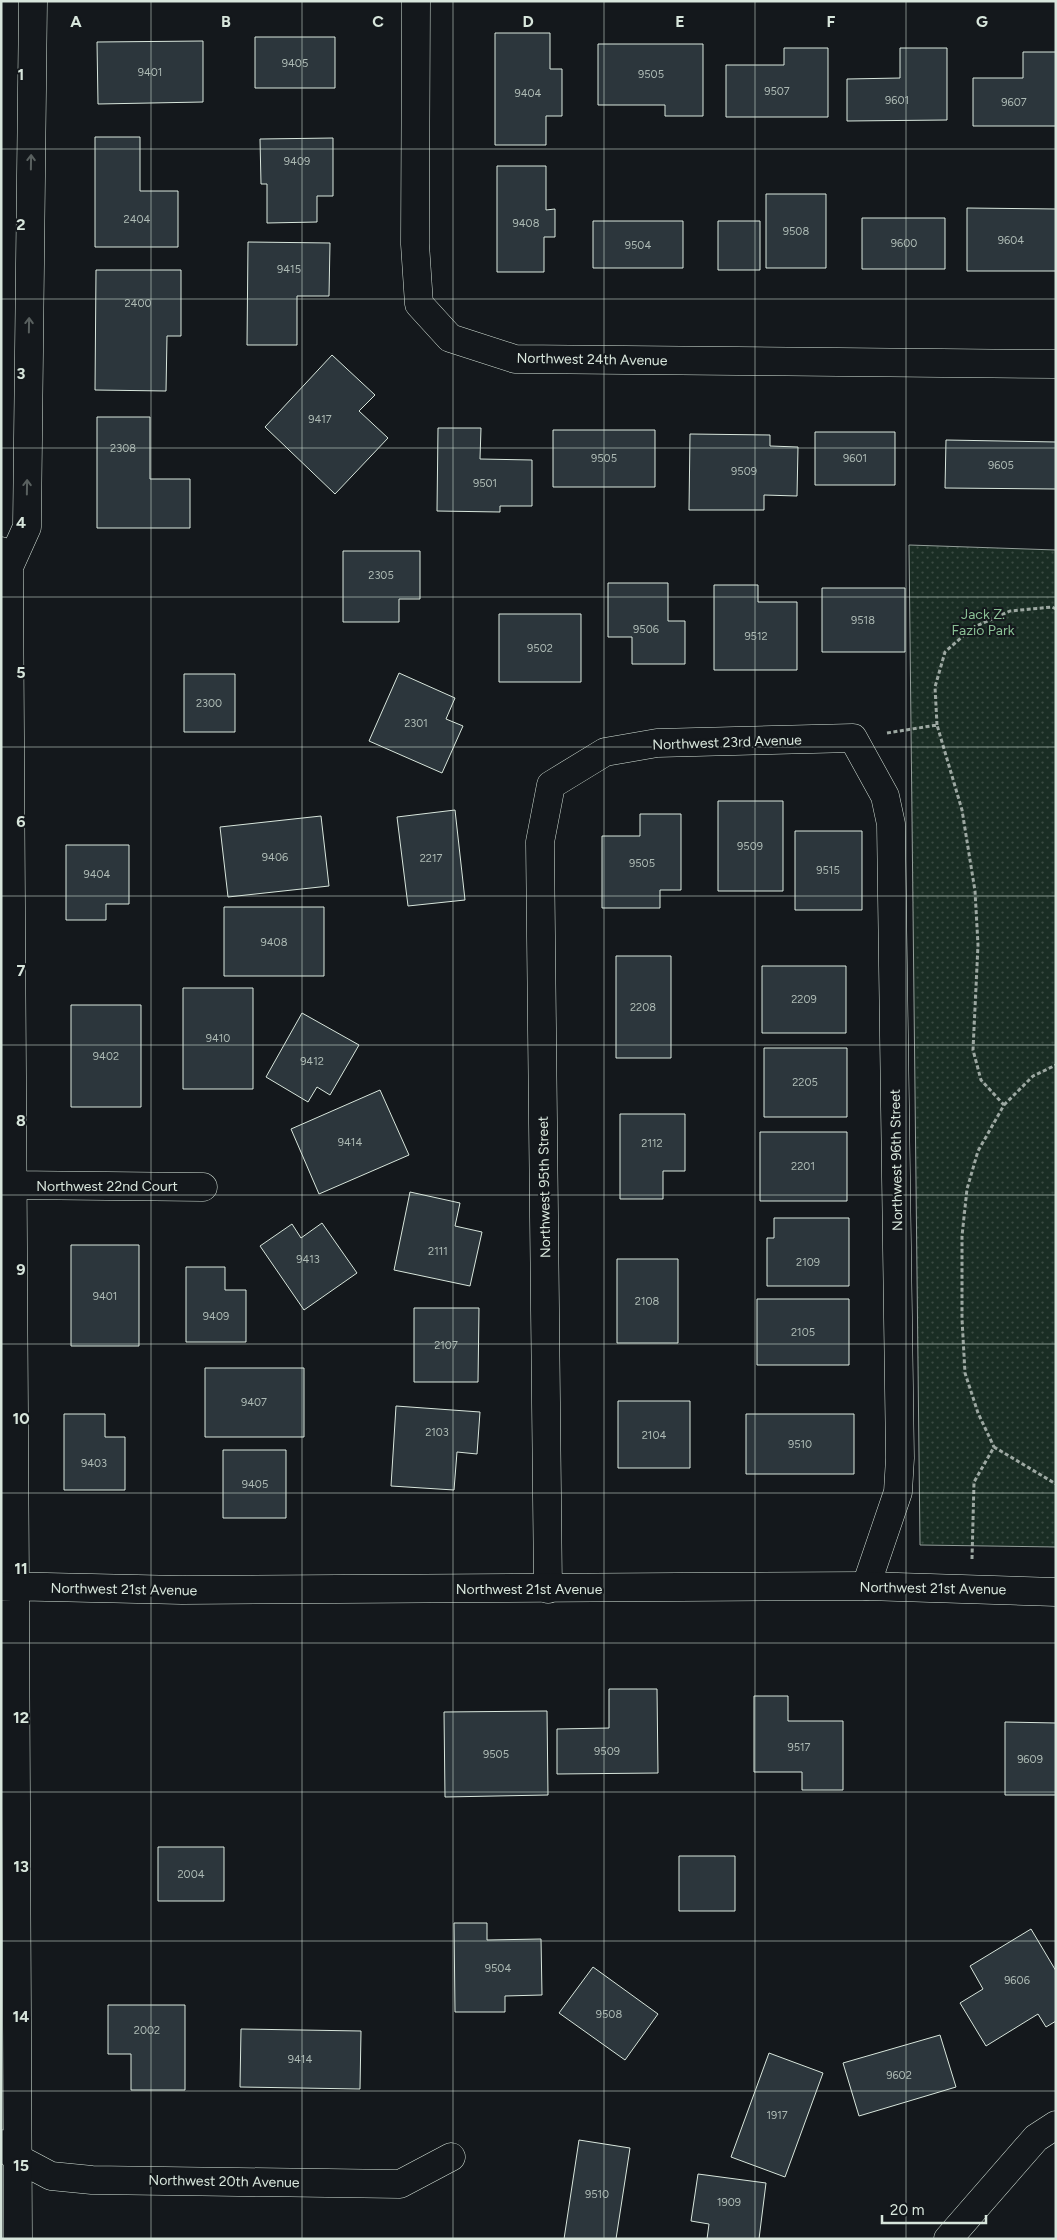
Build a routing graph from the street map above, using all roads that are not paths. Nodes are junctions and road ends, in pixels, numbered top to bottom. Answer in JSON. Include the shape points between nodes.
{"nodes":[{"id":1,"x":33,"y":1,"type":"edge"},
{"id":2,"x":416,"y":1,"type":"edge"},
{"id":3,"x":1056,"y":364,"type":"edge"},
{"id":4,"x":5,"y":559,"type":"edge"},
{"id":5,"x":853,"y":738,"type":"joint"},
{"id":6,"x":551,"y":785,"type":"joint"},
{"id":7,"x":12,"y":1185,"type":"junction"},
{"id":8,"x":203,"y":1187,"type":"dead end"},
{"id":9,"x":866,"y":1586,"type":"junction"},
{"id":10,"x":8,"y":1587,"type":"edge"},
{"id":11,"x":548,"y":1590,"type":"junction"},
{"id":12,"x":1056,"y":1592,"type":"edge"},
{"id":13,"x":1056,"y":2125,"type":"edge"},
{"id":14,"x":9,"y":2151,"type":"edge"},
{"id":15,"x":451,"y":2157,"type":"dead end"},
{"id":16,"x":18,"y":2239,"type":"edge"},
{"id":17,"x":948,"y":2239,"type":"edge"}],
"edges":[{"from":4,"to":1,"type":"street","one_way":true,"via":[[27,527]]},
{"from":2,"to":3,"type":"street","name":"Northwest 24th Avenue","via":[[415,244],[419,304],[450,338],[515,359]]},
{"from":4,"to":7,"type":"street"},
{"from":5,"to":6,"type":"street","name":"Northwest 23rd Avenue","via":[[657,743],[605,752]]},
{"from":5,"to":9,"type":"street","name":"Northwest 96th Street","via":[[885,796],[891,824],[900,1458],[898,1492]]},
{"from":6,"to":11,"type":"street","name":"Northwest 95th Street","via":[[540,842]]},
{"from":7,"to":8,"type":"street","name":"Northwest 22nd Court"},
{"from":7,"to":10,"type":"street"},
{"from":9,"to":11,"type":"street","name":"Northwest 21st Avenue"},
{"from":9,"to":12,"type":"street","name":"Northwest 21st Avenue"},
{"from":10,"to":11,"type":"street","name":"Northwest 21st Avenue"},
{"from":10,"to":14,"type":"street"},
{"from":13,"to":17,"type":"street","via":[[1036,2138]]},
{"from":14,"to":15,"type":"street","name":"Northwest 20th Avenue","via":[[50,2176],[92,2180],[400,2184]]},
{"from":14,"to":16,"type":"street"}]}
